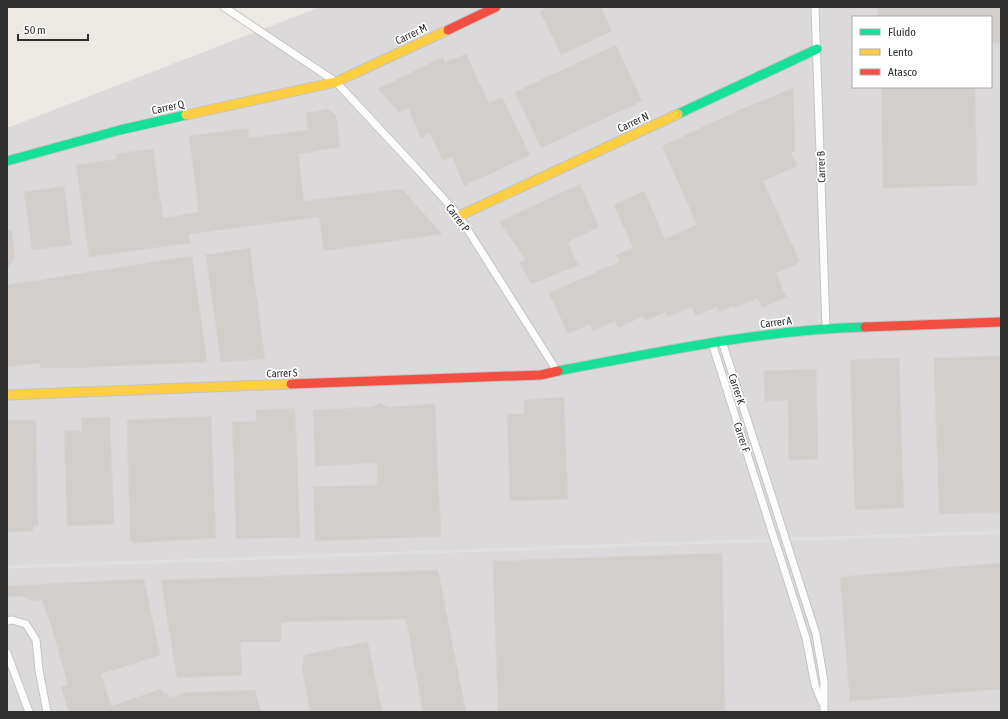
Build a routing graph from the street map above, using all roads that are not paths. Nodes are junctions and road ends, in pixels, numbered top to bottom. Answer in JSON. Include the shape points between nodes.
{"nodes":[{"id":1,"x":224,"y":7,"type":"edge"},
{"id":2,"x":496,"y":7,"type":"edge"},
{"id":3,"x":815,"y":7,"type":"edge"},
{"id":4,"x":817,"y":49,"type":"junction"},
{"id":5,"x":336,"y":82,"type":"junction"},
{"id":6,"x":7,"y":161,"type":"edge"},
{"id":7,"x":459,"y":216,"type":"junction"},
{"id":8,"x":1001,"y":322,"type":"edge"},
{"id":9,"x":826,"y":328,"type":"junction"},
{"id":10,"x":722,"y":341,"type":"junction"},
{"id":11,"x":712,"y":343,"type":"junction"},
{"id":12,"x":557,"y":371,"type":"junction"},
{"id":13,"x":7,"y":396,"type":"edge"},
{"id":14,"x":7,"y":621,"type":"edge"},
{"id":15,"x":7,"y":653,"type":"edge"},
{"id":16,"x":823,"y":704,"type":"junction"},
{"id":17,"x":29,"y":712,"type":"edge"},
{"id":18,"x":46,"y":712,"type":"edge"},
{"id":19,"x":824,"y":712,"type":"edge"}],
"edges":[{"from":1,"to":5,"type":"street","name":"Carrer P"},
{"from":2,"to":5,"type":"street","name":"Carrer M"},
{"from":3,"to":4,"type":"street","name":"Carrer B"},
{"from":4,"to":7,"type":"street","name":"Carrer N"},
{"from":4,"to":9,"type":"street","name":"Carrer B"},
{"from":5,"to":6,"type":"street","name":"Carrer Q","via":[[120,130]]},
{"from":5,"to":7,"type":"street","name":"Carrer P"},
{"from":7,"to":12,"type":"street","name":"Carrer P"},
{"from":8,"to":9,"type":"street","name":"Carrer A"},
{"from":9,"to":10,"type":"street","name":"Carrer A"},
{"from":10,"to":11,"type":"street","name":"Carrer A"},
{"from":10,"to":16,"type":"street","name":"Carrer K","bridge":true,"via":[[816,634],[824,681]]},
{"from":11,"to":12,"type":"street","name":"Carrer A"},
{"from":11,"to":16,"type":"street","name":"Carrer F","bridge":true,"via":[[806,638],[815,685]]},
{"from":12,"to":13,"type":"street","name":"Carrer S","via":[[541,375]]},
{"from":14,"to":18,"type":"street","via":[[26,624],[36,640]]},
{"from":15,"to":17,"type":"street"},
{"from":16,"to":19,"type":"street"}]}
